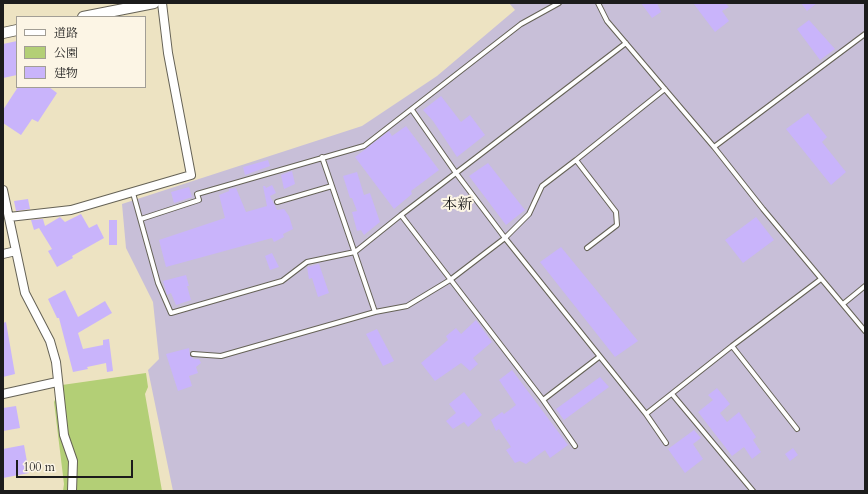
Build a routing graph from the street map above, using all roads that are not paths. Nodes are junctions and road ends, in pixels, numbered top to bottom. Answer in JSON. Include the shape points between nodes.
{"nodes":[{"id":1,"x":154,"y":3,"type":"edge"},
{"id":2,"x":162,"y":3,"type":"edge"},
{"id":3,"x":559,"y":3,"type":"edge"},
{"id":4,"x":598,"y":3,"type":"edge"},
{"id":5,"x":88,"y":16,"type":"edge"},
{"id":6,"x":16,"y":30,"type":"edge"},
{"id":7,"x":3,"y":33,"type":"edge"},
{"id":8,"x":865,"y":34,"type":"edge"},
{"id":9,"x":626,"y":43,"type":"junction"},
{"id":10,"x":665,"y":89,"type":"junction"},
{"id":11,"x":412,"y":110,"type":"junction"},
{"id":12,"x":714,"y":147,"type":"junction"},
{"id":13,"x":322,"y":157,"type":"junction"},
{"id":14,"x":576,"y":160,"type":"junction"},
{"id":15,"x":456,"y":173,"type":"junction"},
{"id":16,"x":332,"y":186,"type":"junction"},
{"id":17,"x":3,"y":190,"type":"edge"},
{"id":18,"x":133,"y":193,"type":"junction"},
{"id":19,"x":277,"y":202,"type":"dead end"},
{"id":20,"x":401,"y":215,"type":"junction"},
{"id":21,"x":9,"y":217,"type":"junction"},
{"id":22,"x":141,"y":220,"type":"junction"},
{"id":23,"x":505,"y":238,"type":"junction"},
{"id":24,"x":587,"y":248,"type":"dead end"},
{"id":25,"x":16,"y":252,"type":"junction"},
{"id":26,"x":355,"y":252,"type":"junction"},
{"id":27,"x":3,"y":254,"type":"edge"},
{"id":28,"x":821,"y":279,"type":"junction"},
{"id":29,"x":450,"y":280,"type":"junction"},
{"id":30,"x":865,"y":286,"type":"edge"},
{"id":31,"x":843,"y":304,"type":"junction"},
{"id":32,"x":375,"y":312,"type":"junction"},
{"id":33,"x":865,"y":331,"type":"edge"},
{"id":34,"x":732,"y":346,"type":"junction"},
{"id":35,"x":193,"y":354,"type":"dead end"},
{"id":36,"x":599,"y":357,"type":"junction"},
{"id":37,"x":57,"y":382,"type":"junction"},
{"id":38,"x":3,"y":394,"type":"edge"},
{"id":39,"x":672,"y":394,"type":"junction"},
{"id":40,"x":543,"y":400,"type":"junction"},
{"id":41,"x":646,"y":414,"type":"junction"},
{"id":42,"x":797,"y":429,"type":"dead end"},
{"id":43,"x":666,"y":443,"type":"dead end"},
{"id":44,"x":575,"y":446,"type":"dead end"},
{"id":45,"x":72,"y":491,"type":"edge"},
{"id":46,"x":753,"y":491,"type":"edge"}],
"edges":[{"from":1,"to":5,"type":"street"},
{"from":2,"to":18,"type":"street","via":[[168,54],[191,175]]},
{"from":3,"to":11,"type":"lane","via":[[520,24]]},
{"from":4,"to":9,"type":"lane","via":[[607,21]]},
{"from":6,"to":7,"type":"street"},
{"from":8,"to":12,"type":"lane"},
{"from":9,"to":10,"type":"lane"},
{"from":9,"to":15,"type":"lane"},
{"from":10,"to":12,"type":"lane"},
{"from":10,"to":14,"type":"lane"},
{"from":11,"to":13,"type":"lane","via":[[364,146]]},
{"from":11,"to":15,"type":"lane"},
{"from":12,"to":28,"type":"lane"},
{"from":13,"to":16,"type":"lane"},
{"from":13,"to":22,"type":"lane","via":[[197,194],[199,200]]},
{"from":14,"to":23,"type":"lane","via":[[542,186],[529,214]]},
{"from":14,"to":24,"type":"lane","via":[[616,212],[617,225]]},
{"from":15,"to":20,"type":"lane"},
{"from":15,"to":23,"type":"lane"},
{"from":16,"to":19,"type":"lane"},
{"from":16,"to":26,"type":"lane"},
{"from":17,"to":21,"type":"street"},
{"from":18,"to":21,"type":"street","via":[[71,210]]},
{"from":18,"to":22,"type":"lane"},
{"from":20,"to":26,"type":"lane"},
{"from":20,"to":29,"type":"lane"},
{"from":21,"to":25,"type":"street"},
{"from":22,"to":26,"type":"lane","via":[[158,282],[171,313],[282,281],[306,262]]},
{"from":23,"to":29,"type":"lane"},
{"from":23,"to":36,"type":"lane"},
{"from":25,"to":27,"type":"street"},
{"from":25,"to":37,"type":"street","via":[[25,293],[50,341],[56,362]]},
{"from":26,"to":32,"type":"lane"},
{"from":28,"to":31,"type":"lane"},
{"from":28,"to":34,"type":"lane"},
{"from":29,"to":32,"type":"lane","via":[[407,306]]},
{"from":29,"to":40,"type":"lane"},
{"from":30,"to":31,"type":"lane"},
{"from":31,"to":33,"type":"lane"},
{"from":32,"to":35,"type":"lane","via":[[221,356]]},
{"from":34,"to":39,"type":"lane"},
{"from":34,"to":42,"type":"lane"},
{"from":36,"to":40,"type":"lane"},
{"from":36,"to":41,"type":"lane"},
{"from":37,"to":38,"type":"street"},
{"from":37,"to":45,"type":"street","via":[[64,435],[73,461]]},
{"from":39,"to":41,"type":"lane"},
{"from":39,"to":46,"type":"lane"},
{"from":40,"to":44,"type":"lane"},
{"from":41,"to":43,"type":"lane"}]}
